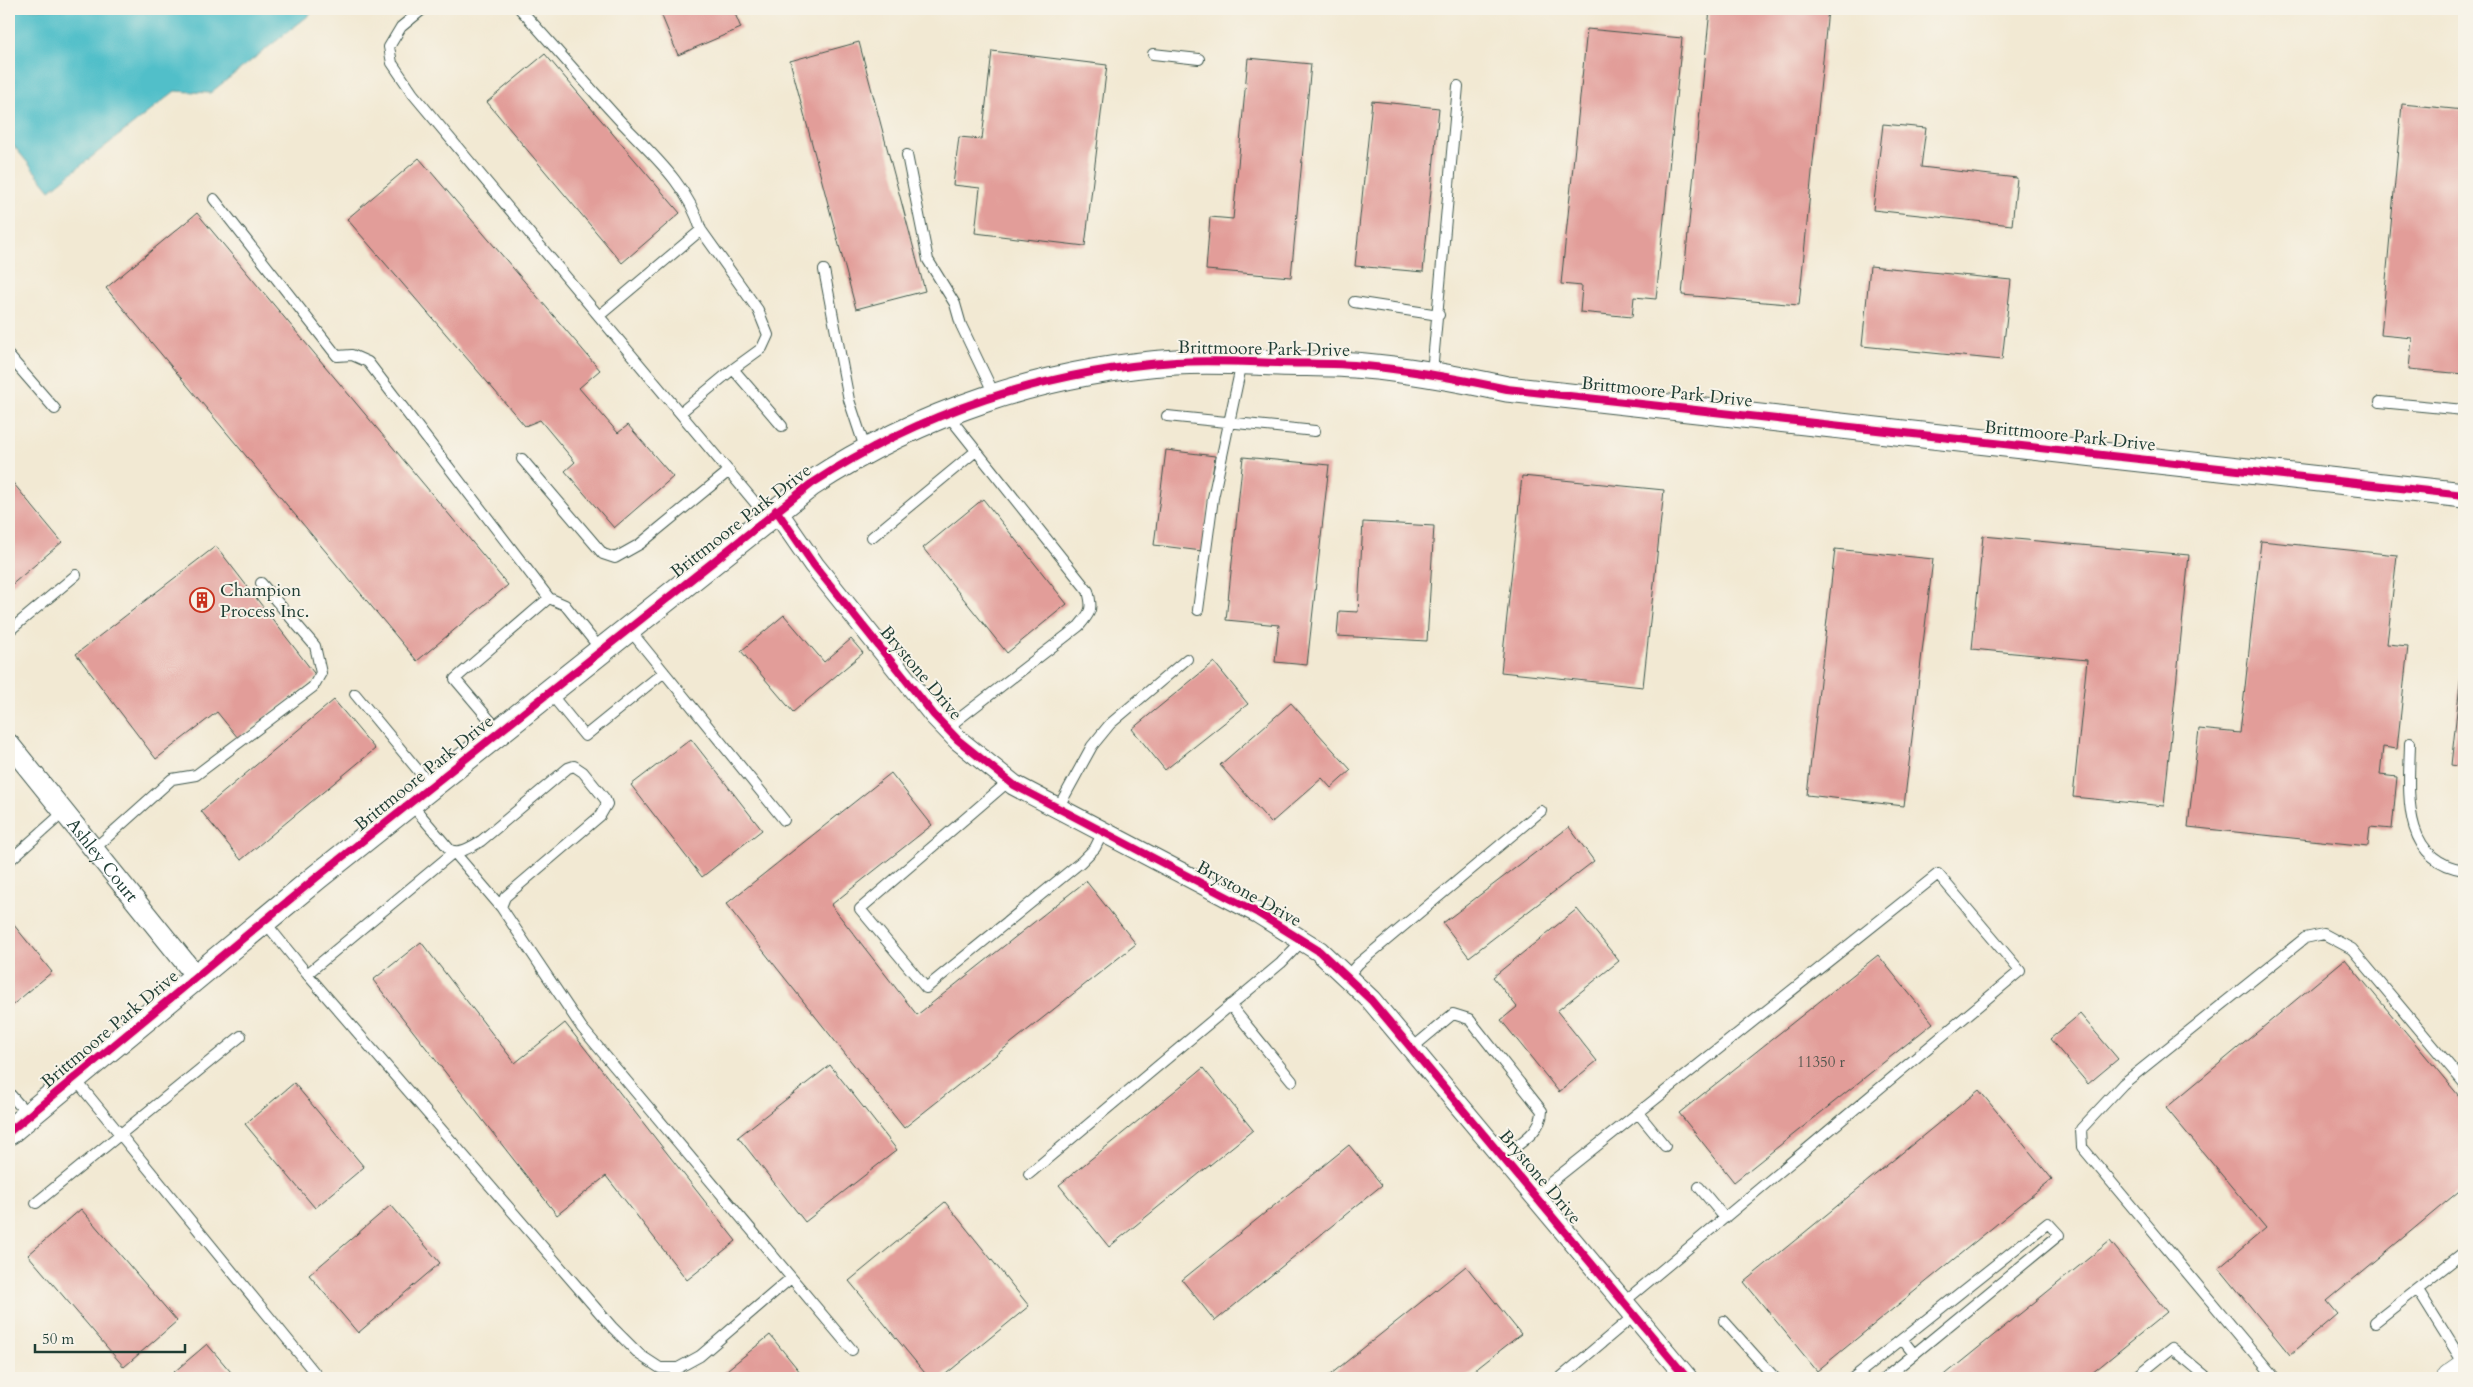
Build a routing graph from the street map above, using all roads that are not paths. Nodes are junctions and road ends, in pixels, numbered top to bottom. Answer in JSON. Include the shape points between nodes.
{"nodes":[{"id":1,"x":423,"y":9,"type":"edge"},
{"id":2,"x":520,"y":9,"type":"edge"},
{"id":3,"x":1153,"y":54,"type":"dead end"},
{"id":4,"x":1199,"y":59,"type":"dead end"},
{"id":5,"x":1458,"y":86,"type":"dead end"},
{"id":6,"x":907,"y":155,"type":"dead end"},
{"id":7,"x":214,"y":198,"type":"dead end"},
{"id":8,"x":701,"y":230,"type":"junction"},
{"id":9,"x":824,"y":270,"type":"dead end"},
{"id":10,"x":1354,"y":302,"type":"dead end"},
{"id":11,"x":1439,"y":315,"type":"junction"},
{"id":12,"x":599,"y":316,"type":"junction"},
{"id":13,"x":9,"y":356,"type":"edge"},
{"id":14,"x":1242,"y":362,"type":"junction"},
{"id":15,"x":733,"y":369,"type":"junction"},
{"id":16,"x":1432,"y":373,"type":"junction"},
{"id":17,"x":995,"y":396,"type":"junction"},
{"id":18,"x":2380,"y":402,"type":"dead end"},
{"id":19,"x":56,"y":409,"type":"dead end"},
{"id":20,"x":2464,"y":410,"type":"edge"},
{"id":21,"x":680,"y":413,"type":"junction"},
{"id":22,"x":946,"y":413,"type":"junction"},
{"id":23,"x":1167,"y":416,"type":"dead end"},
{"id":24,"x":1230,"y":421,"type":"junction"},
{"id":25,"x":782,"y":426,"type":"dead end"},
{"id":26,"x":1315,"y":432,"type":"dead end"},
{"id":27,"x":866,"y":451,"type":"junction"},
{"id":28,"x":976,"y":451,"type":"junction"},
{"id":29,"x":522,"y":459,"type":"dead end"},
{"id":30,"x":729,"y":472,"type":"junction"},
{"id":31,"x":2464,"y":495,"type":"edge"},
{"id":32,"x":771,"y":514,"type":"junction"},
{"id":33,"x":872,"y":537,"type":"dead end"},
{"id":34,"x":76,"y":575,"type":"dead end"},
{"id":35,"x":261,"y":583,"type":"dead end"},
{"id":36,"x":549,"y":598,"type":"junction"},
{"id":37,"x":1198,"y":610,"type":"dead end"},
{"id":38,"x":628,"y":628,"type":"junction"},
{"id":39,"x":9,"y":630,"type":"edge"},
{"id":40,"x":601,"y":650,"type":"junction"},
{"id":41,"x":1186,"y":659,"type":"dead end"},
{"id":42,"x":664,"y":672,"type":"junction"},
{"id":43,"x":549,"y":692,"type":"junction"},
{"id":44,"x":355,"y":694,"type":"dead end"},
{"id":45,"x":947,"y":728,"type":"junction"},
{"id":46,"x":500,"y":732,"type":"junction"},
{"id":47,"x":2410,"y":743,"type":"dead end"},
{"id":48,"x":9,"y":744,"type":"edge"},
{"id":49,"x":1009,"y":782,"type":"junction"},
{"id":50,"x":432,"y":787,"type":"junction"},
{"id":51,"x":411,"y":804,"type":"junction"},
{"id":52,"x":1058,"y":808,"type":"junction"},
{"id":53,"x":1541,"y":811,"type":"dead end"},
{"id":54,"x":64,"y":812,"type":"junction"},
{"id":55,"x":784,"y":820,"type":"dead end"},
{"id":56,"x":1103,"y":832,"type":"junction"},
{"id":57,"x":94,"y":849,"type":"junction"},
{"id":58,"x":454,"y":852,"type":"junction"},
{"id":59,"x":9,"y":861,"type":"edge"},
{"id":60,"x":2464,"y":870,"type":"edge"},
{"id":61,"x":501,"y":907,"type":"junction"},
{"id":62,"x":264,"y":921,"type":"junction"},
{"id":63,"x":1302,"y":941,"type":"junction"},
{"id":64,"x":307,"y":974,"type":"junction"},
{"id":65,"x":196,"y":976,"type":"junction"},
{"id":66,"x":1346,"y":978,"type":"junction"},
{"id":67,"x":1230,"y":1005,"type":"junction"},
{"id":68,"x":241,"y":1036,"type":"dead end"},
{"id":69,"x":1412,"y":1049,"type":"junction"},
{"id":70,"x":75,"y":1079,"type":"junction"},
{"id":71,"x":1292,"y":1080,"type":"dead end"},
{"id":72,"x":2464,"y":1083,"type":"edge"},
{"id":73,"x":9,"y":1093,"type":"edge"},
{"id":74,"x":1638,"y":1113,"type":"junction"},
{"id":75,"x":29,"y":1116,"type":"junction"},
{"id":76,"x":9,"y":1132,"type":"edge"},
{"id":77,"x":119,"y":1134,"type":"junction"},
{"id":78,"x":1665,"y":1146,"type":"dead end"},
{"id":79,"x":1502,"y":1156,"type":"junction"},
{"id":80,"x":1029,"y":1174,"type":"dead end"},
{"id":81,"x":1699,"y":1187,"type":"dead end"},
{"id":82,"x":1535,"y":1195,"type":"junction"},
{"id":83,"x":36,"y":1203,"type":"dead end"},
{"id":84,"x":1725,"y":1218,"type":"junction"},
{"id":85,"x":2464,"y":1252,"type":"edge"},
{"id":86,"x":791,"y":1278,"type":"junction"},
{"id":87,"x":2418,"y":1290,"type":"junction"},
{"id":88,"x":1630,"y":1308,"type":"junction"},
{"id":89,"x":1724,"y":1321,"type":"dead end"},
{"id":90,"x":2375,"y":1322,"type":"dead end"},
{"id":91,"x":1902,"y":1339,"type":"junction"},
{"id":92,"x":852,"y":1350,"type":"dead end"},
{"id":93,"x":1914,"y":1354,"type":"junction"},
{"id":94,"x":2464,"y":1364,"type":"edge"},
{"id":95,"x":2464,"y":1369,"type":"edge"},
{"id":96,"x":319,"y":1378,"type":"edge"},
{"id":97,"x":1560,"y":1378,"type":"edge"},
{"id":98,"x":1687,"y":1378,"type":"edge"},
{"id":99,"x":1775,"y":1378,"type":"edge"},
{"id":100,"x":1853,"y":1378,"type":"edge"},
{"id":101,"x":1885,"y":1378,"type":"edge"},
{"id":102,"x":2136,"y":1378,"type":"edge"},
{"id":103,"x":2208,"y":1378,"type":"edge"},
{"id":104,"x":2275,"y":1378,"type":"edge"},
{"id":105,"x":2451,"y":1378,"type":"edge"}],
"edges":[{"from":1,"to":12,"type":"lane","via":[[401,27],[389,47],[392,63],[413,94]]},
{"from":2,"to":8,"type":"lane","via":[[612,113],[660,161],[685,193]]},
{"from":3,"to":4,"type":"lane"},
{"from":5,"to":11,"type":"lane"},
{"from":6,"to":17,"type":"lane","via":[[928,260],[955,304],[961,325]]},
{"from":7,"to":36,"type":"lane","via":[[337,356],[352,355],[368,362]]},
{"from":8,"to":12,"type":"lane"},
{"from":8,"to":15,"type":"lane","via":[[758,310],[768,335],[762,348]]},
{"from":9,"to":27,"type":"lane","via":[[849,400]]},
{"from":10,"to":11,"type":"lane"},
{"from":11,"to":16,"type":"lane"},
{"from":12,"to":21,"type":"lane"},
{"from":13,"to":19,"type":"lane"},
{"from":14,"to":16,"type":"street","name":"Brittmoore Park Drive","via":[[1364,365]]},
{"from":14,"to":17,"type":"street","name":"Brittmoore Park Drive","via":[[1146,364]]},
{"from":14,"to":24,"type":"lane"},
{"from":15,"to":21,"type":"lane"},
{"from":15,"to":25,"type":"lane"},
{"from":16,"to":31,"type":"street","name":"Brittmoore Park Drive","via":[[1507,389]]},
{"from":17,"to":22,"type":"street","name":"Brittmoore Park Drive"},
{"from":18,"to":20,"type":"lane"},
{"from":21,"to":30,"type":"lane"},
{"from":22,"to":27,"type":"street","name":"Brittmoore Park Drive"},
{"from":22,"to":28,"type":"lane"},
{"from":23,"to":24,"type":"lane"},
{"from":24,"to":26,"type":"lane"},
{"from":24,"to":37,"type":"lane","via":[[1213,498]]},
{"from":27,"to":32,"type":"street","name":"Brittmoore Park Drive","via":[[810,484]]},
{"from":28,"to":33,"type":"lane"},
{"from":28,"to":45,"type":"lane","via":[[1088,591],[1092,604],[1089,615],[1079,626]]},
{"from":29,"to":30,"type":"lane","via":[[603,554],[615,558],[640,544]]},
{"from":30,"to":32,"type":"lane"},
{"from":32,"to":38,"type":"street","name":"Brittmoore Park Drive"},
{"from":32,"to":45,"type":"street","name":"Brystone Drive"},
{"from":34,"to":39,"type":"lane"},
{"from":35,"to":57,"type":"lane","via":[[315,646],[321,673],[313,687],[196,776],[172,779]]},
{"from":36,"to":40,"type":"lane","via":[[565,605]]},
{"from":36,"to":46,"type":"lane","via":[[455,679]]},
{"from":38,"to":40,"type":"street","name":"Brittmoore Park Drive"},
{"from":38,"to":42,"type":"lane"},
{"from":40,"to":43,"type":"street","name":"Brittmoore Park Drive"},
{"from":41,"to":52,"type":"lane","via":[[1110,724],[1092,746]]},
{"from":42,"to":43,"type":"lane","via":[[585,736]]},
{"from":42,"to":55,"type":"lane"},
{"from":43,"to":46,"type":"street","name":"Brittmoore Park Drive"},
{"from":44,"to":50,"type":"lane"},
{"from":45,"to":49,"type":"street","name":"Brystone Drive"},
{"from":46,"to":50,"type":"street","name":"Brittmoore Park Drive"},
{"from":47,"to":60,"type":"lane","via":[[2410,816],[2417,837],[2430,854],[2446,865]]},
{"from":48,"to":54,"type":"street","name":"Ashley Court"},
{"from":49,"to":52,"type":"street","name":"Brystone Drive"},
{"from":49,"to":56,"type":"lane","via":[[860,909],[926,988],[1081,862],[1095,848]]},
{"from":50,"to":51,"type":"street","name":"Brittmoore Park Drive"},
{"from":51,"to":58,"type":"lane"},
{"from":51,"to":62,"type":"street","name":"Brittmoore Park Drive"},
{"from":52,"to":56,"type":"street","name":"Brystone Drive"},
{"from":53,"to":66,"type":"lane","via":[[1358,964]]},
{"from":54,"to":57,"type":"street","name":"Ashley Court"},
{"from":54,"to":59,"type":"lane"},
{"from":56,"to":63,"type":"street","name":"Brystone Drive","via":[[1258,913]]},
{"from":57,"to":65,"type":"street","name":"Ashley Court"},
{"from":58,"to":61,"type":"lane"},
{"from":58,"to":61,"type":"lane","via":[[466,850],[481,841],[568,768],[574,766],[583,772],[606,799],[604,811],[504,897]]},
{"from":58,"to":64,"type":"lane"},
{"from":61,"to":86,"type":"lane","via":[[582,1028]]},
{"from":62,"to":64,"type":"lane"},
{"from":62,"to":65,"type":"street","name":"Brittmoore Park Drive"},
{"from":63,"to":66,"type":"street","name":"Brystone Drive","via":[[1319,951]]},
{"from":63,"to":67,"type":"lane"},
{"from":64,"to":86,"type":"lane","via":[[612,1327],[640,1355],[660,1368],[678,1368],[700,1356]]},
{"from":65,"to":70,"type":"street","name":"Brittmoore Park Drive"},
{"from":66,"to":69,"type":"street","name":"Brystone Drive","via":[[1372,1000]]},
{"from":67,"to":71,"type":"lane"},
{"from":67,"to":80,"type":"lane"},
{"from":68,"to":77,"type":"lane"},
{"from":69,"to":79,"type":"street","name":"Brystone Drive"},
{"from":69,"to":79,"type":"lane","via":[[1453,1014],[1469,1019],[1542,1111],[1534,1130]]},
{"from":70,"to":75,"type":"street","name":"Brittmoore Park Drive"},
{"from":70,"to":77,"type":"lane"},
{"from":72,"to":104,"type":"lane","via":[[2352,949],[2324,934],[2305,938],[2297,944],[2123,1084],[2081,1129],[2082,1147]]},
{"from":73,"to":75,"type":"lane"},
{"from":74,"to":78,"type":"lane"},
{"from":74,"to":82,"type":"lane"},
{"from":74,"to":84,"type":"lane","via":[[1938,874],[2020,971]]},
{"from":75,"to":76,"type":"street","name":"Brittmoore Park Drive"},
{"from":77,"to":83,"type":"lane"},
{"from":77,"to":96,"type":"lane"},
{"from":79,"to":82,"type":"street","name":"Brystone Drive"},
{"from":81,"to":84,"type":"lane"},
{"from":82,"to":88,"type":"street","name":"Brystone Drive"},
{"from":84,"to":88,"type":"lane"},
{"from":85,"to":87,"type":"lane"},
{"from":86,"to":92,"type":"lane"},
{"from":87,"to":90,"type":"lane"},
{"from":87,"to":94,"type":"lane"},
{"from":88,"to":97,"type":"lane"},
{"from":88,"to":98,"type":"street","name":"Brystone Drive"},
{"from":89,"to":99,"type":"lane"},
{"from":91,"to":93,"type":"lane"},
{"from":91,"to":93,"type":"lane","via":[[2048,1223],[2059,1235]]},
{"from":91,"to":100,"type":"lane"},
{"from":93,"to":101,"type":"lane"},
{"from":95,"to":105,"type":"main road"},
{"from":102,"to":103,"type":"lane","via":[[2172,1348]]}]}
